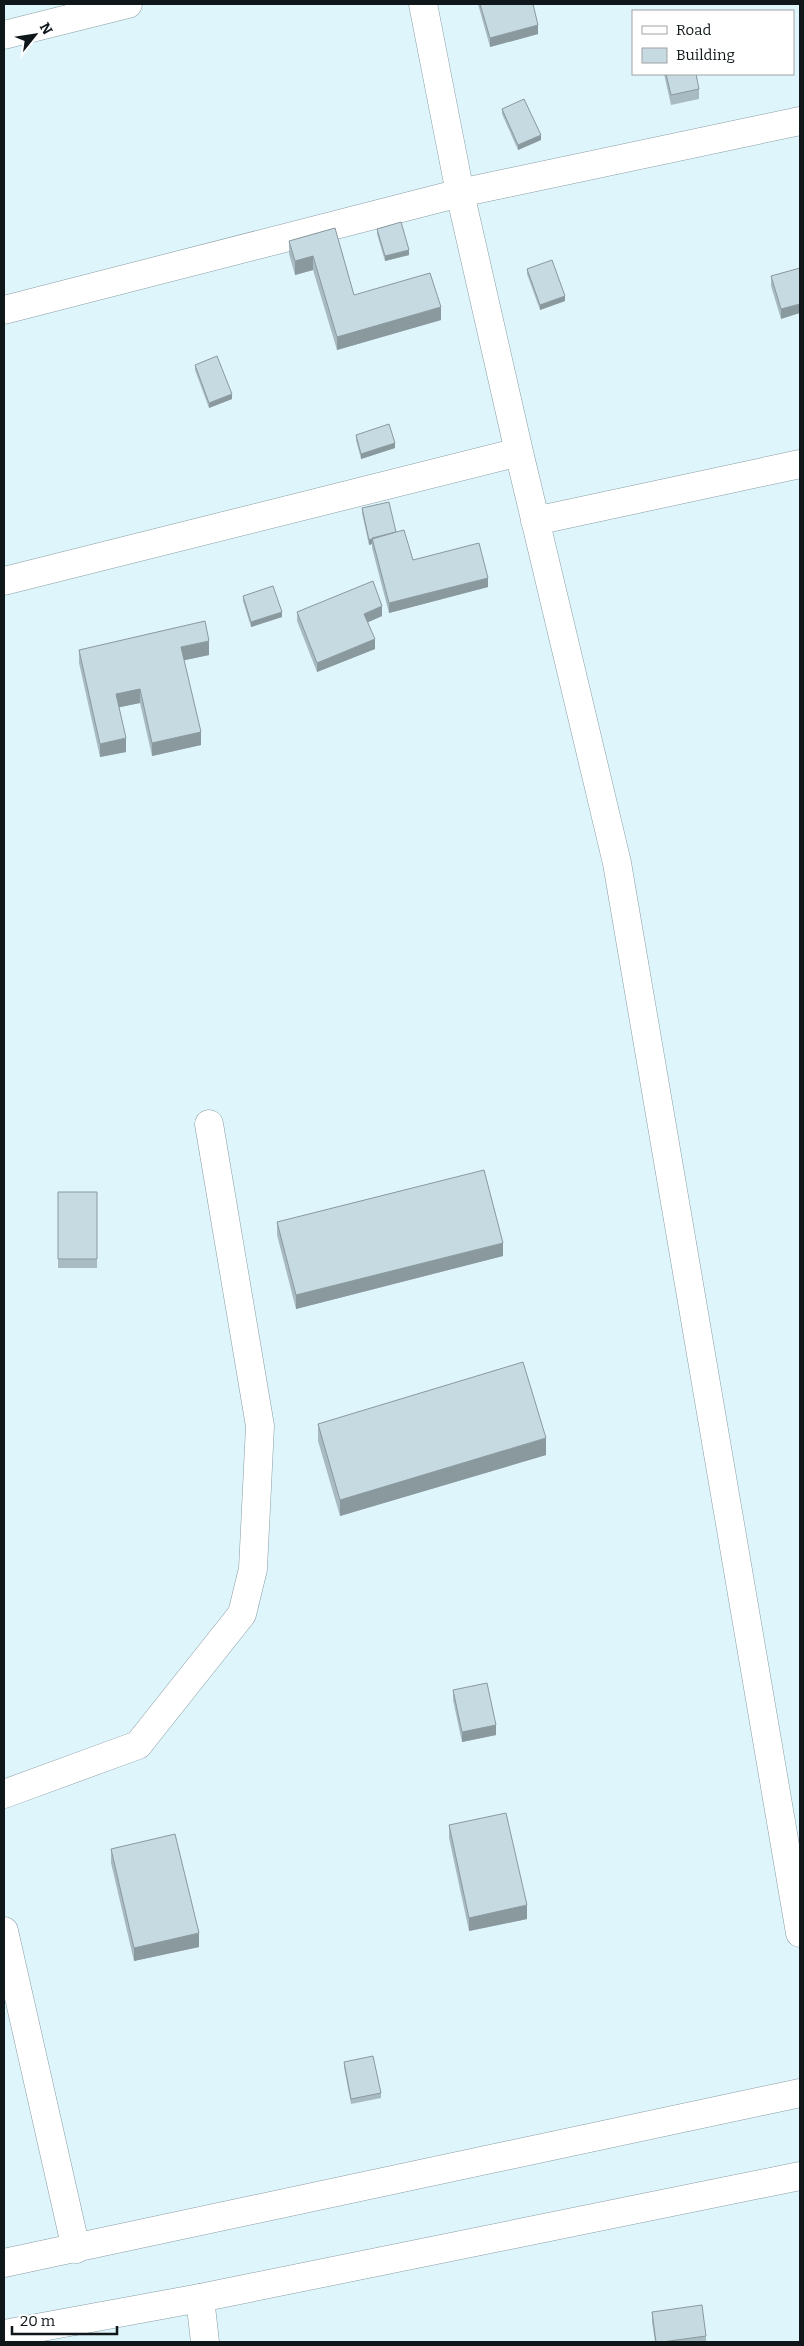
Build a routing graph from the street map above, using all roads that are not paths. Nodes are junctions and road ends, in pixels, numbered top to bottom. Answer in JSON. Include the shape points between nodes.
{"nodes":[{"id":1,"x":128,"y":4,"type":"edge"},
{"id":2,"x":423,"y":4,"type":"edge"},
{"id":3,"x":4,"y":35,"type":"edge"},
{"id":4,"x":800,"y":121,"type":"edge"},
{"id":5,"x":460,"y":193,"type":"junction"},
{"id":6,"x":4,"y":310,"type":"edge"},
{"id":7,"x":519,"y":452,"type":"junction"},
{"id":8,"x":800,"y":464,"type":"edge"},
{"id":9,"x":535,"y":521,"type":"junction"},
{"id":10,"x":4,"y":581,"type":"edge"},
{"id":11,"x":209,"y":1124,"type":"dead end"},
{"id":12,"x":4,"y":1794,"type":"edge"},
{"id":13,"x":4,"y":1931,"type":"edge"},
{"id":14,"x":800,"y":1933,"type":"edge"},
{"id":15,"x":800,"y":2093,"type":"edge"},
{"id":16,"x":800,"y":2176,"type":"edge"},
{"id":17,"x":76,"y":2249,"type":"junction"},
{"id":18,"x":4,"y":2263,"type":"edge"},
{"id":19,"x":200,"y":2298,"type":"junction"},
{"id":20,"x":4,"y":2334,"type":"edge"},
{"id":21,"x":206,"y":2342,"type":"edge"}],
"edges":[{"from":1,"to":3,"type":"street"},
{"from":2,"to":5,"type":"street"},
{"from":4,"to":5,"type":"street"},
{"from":5,"to":6,"type":"street"},
{"from":5,"to":7,"type":"street"},
{"from":7,"to":9,"type":"street"},
{"from":7,"to":10,"type":"street"},
{"from":8,"to":9,"type":"street"},
{"from":9,"to":14,"type":"street","via":[[617,863]]},
{"from":11,"to":12,"type":"street","via":[[260,1426],[253,1568],[242,1614],[138,1744]]},
{"from":13,"to":17,"type":"street"},
{"from":15,"to":17,"type":"street"},
{"from":16,"to":19,"type":"street"},
{"from":17,"to":18,"type":"street"},
{"from":19,"to":20,"type":"street"},
{"from":19,"to":21,"type":"street"}]}
